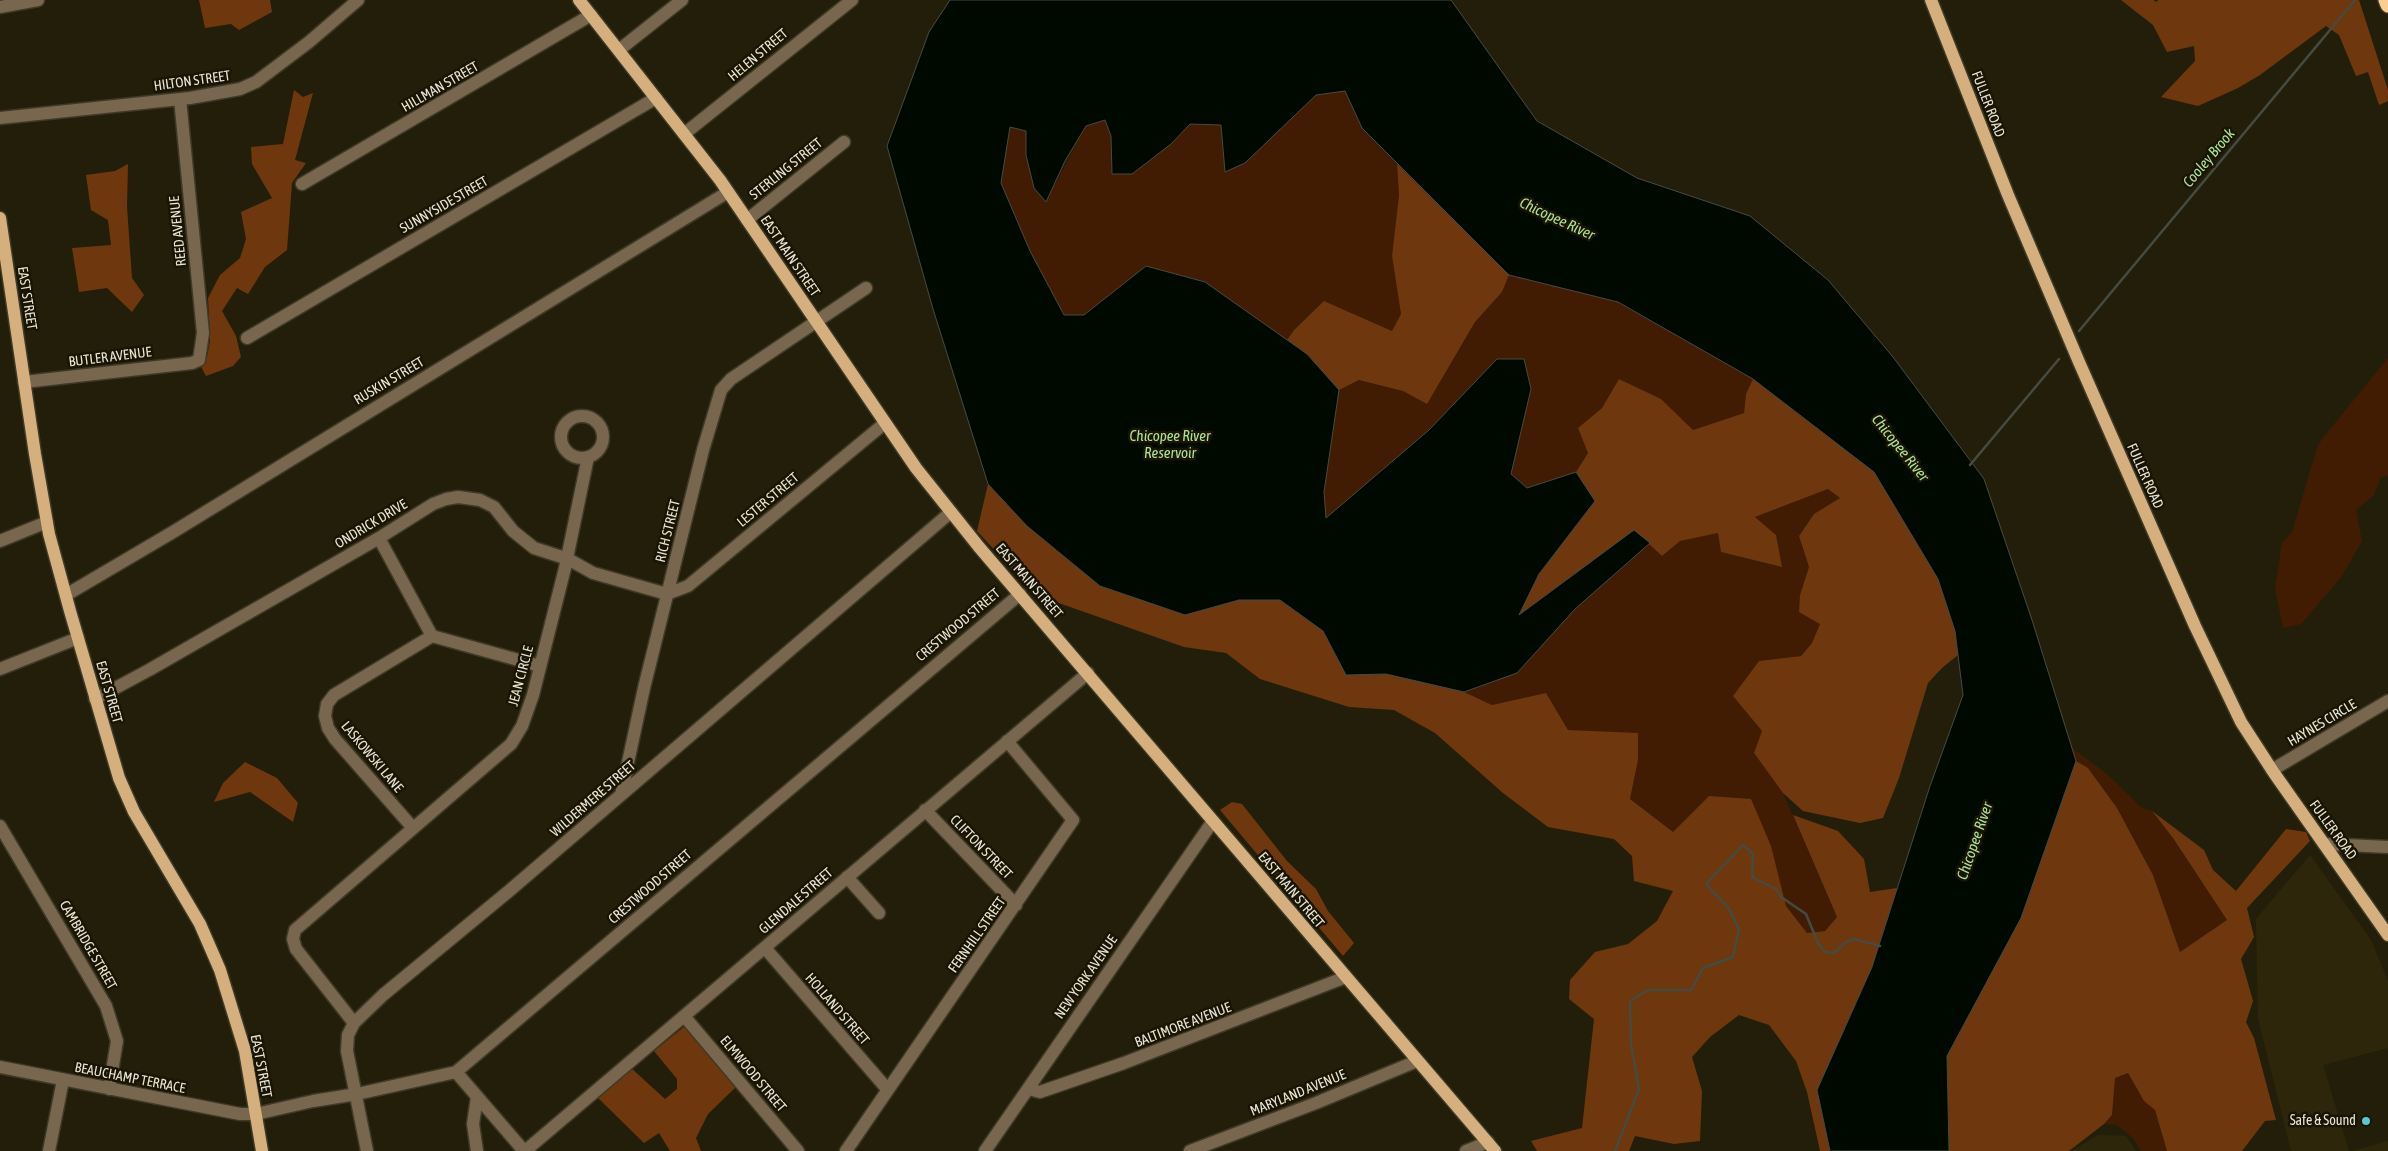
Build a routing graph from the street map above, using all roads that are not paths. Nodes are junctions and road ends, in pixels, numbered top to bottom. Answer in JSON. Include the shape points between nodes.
{"nodes":[{"id":1,"x":38,"y":0,"type":"edge"},
{"id":2,"x":358,"y":0,"type":"edge"},
{"id":3,"x":579,"y":0,"type":"edge"},
{"id":4,"x":682,"y":0,"type":"edge"},
{"id":5,"x":852,"y":0,"type":"edge"},
{"id":6,"x":1931,"y":0,"type":"edge"},
{"id":7,"x":2386,"y":0,"type":"edge"},
{"id":8,"x":2388,"y":5,"type":"edge"},
{"id":9,"x":0,"y":7,"type":"edge"},
{"id":10,"x":591,"y":15,"type":"junction"},
{"id":11,"x":619,"y":50,"type":"junction"},
{"id":12,"x":656,"y":98,"type":"junction"},
{"id":13,"x":180,"y":99,"type":"junction"},
{"id":14,"x":0,"y":118,"type":"edge"},
{"id":15,"x":684,"y":134,"type":"junction"},
{"id":16,"x":844,"y":142,"type":"dead end"},
{"id":17,"x":302,"y":184,"type":"dead end"},
{"id":18,"x":728,"y":192,"type":"junction"},
{"id":19,"x":0,"y":218,"type":"edge"},
{"id":20,"x":747,"y":220,"type":"junction"},
{"id":21,"x":5,"y":286,"type":"edge"},
{"id":22,"x":866,"y":288,"type":"dead end"},
{"id":23,"x":816,"y":320,"type":"junction"},
{"id":24,"x":247,"y":338,"type":"dead end"},
{"id":25,"x":199,"y":360,"type":"joint"},
{"id":26,"x":24,"y":382,"type":"junction"},
{"id":27,"x":885,"y":423,"type":"junction"},
{"id":28,"x":588,"y":457,"type":"dead end"},
{"id":29,"x":952,"y":512,"type":"junction"},
{"id":30,"x":47,"y":522,"type":"junction"},
{"id":31,"x":379,"y":538,"type":"junction"},
{"id":32,"x":0,"y":541,"type":"edge"},
{"id":33,"x":568,"y":559,"type":"junction"},
{"id":34,"x":667,"y":594,"type":"junction"},
{"id":35,"x":1020,"y":594,"type":"junction"},
{"id":36,"x":66,"y":595,"type":"junction"},
{"id":37,"x":432,"y":636,"type":"junction"},
{"id":38,"x":78,"y":638,"type":"junction"},
{"id":39,"x":540,"y":666,"type":"junction"},
{"id":40,"x":0,"y":669,"type":"edge"},
{"id":41,"x":1088,"y":674,"type":"junction"},
{"id":42,"x":95,"y":699,"type":"junction"},
{"id":43,"x":2388,"y":701,"type":"edge"},
{"id":44,"x":1007,"y":741,"type":"junction"},
{"id":45,"x":2272,"y":770,"type":"junction"},
{"id":46,"x":621,"y":795,"type":"junction"},
{"id":47,"x":925,"y":810,"type":"junction"},
{"id":48,"x":1213,"y":821,"type":"junction"},
{"id":49,"x":0,"y":826,"type":"edge"},
{"id":50,"x":413,"y":828,"type":"junction"},
{"id":51,"x":2324,"y":844,"type":"junction"},
{"id":52,"x":2388,"y":847,"type":"edge"},
{"id":53,"x":846,"y":877,"type":"junction"},
{"id":54,"x":1016,"y":905,"type":"junction"},
{"id":55,"x":879,"y":913,"type":"dead end"},
{"id":56,"x":2388,"y":935,"type":"edge"},
{"id":57,"x":765,"y":948,"type":"junction"},
{"id":58,"x":1346,"y":976,"type":"junction"},
{"id":59,"x":684,"y":1016,"type":"junction"},
{"id":60,"x":354,"y":1023,"type":"junction"},
{"id":61,"x":1417,"y":1061,"type":"junction"},
{"id":62,"x":0,"y":1067,"type":"edge"},
{"id":63,"x":456,"y":1072,"type":"junction"},
{"id":64,"x":63,"y":1080,"type":"junction"},
{"id":65,"x":109,"y":1089,"type":"junction"},
{"id":66,"x":1028,"y":1089,"type":"junction"},
{"id":67,"x":888,"y":1090,"type":"junction"},
{"id":68,"x":357,"y":1094,"type":"junction"},
{"id":69,"x":477,"y":1097,"type":"junction"},
{"id":70,"x":256,"y":1114,"type":"junction"},
{"id":71,"x":1491,"y":1147,"type":"edge"},
{"id":72,"x":49,"y":1151,"type":"edge"},
{"id":73,"x":262,"y":1151,"type":"edge"},
{"id":74,"x":367,"y":1151,"type":"edge"},
{"id":75,"x":477,"y":1151,"type":"edge"},
{"id":76,"x":524,"y":1151,"type":"edge"},
{"id":77,"x":798,"y":1151,"type":"edge"},
{"id":78,"x":846,"y":1151,"type":"edge"},
{"id":79,"x":985,"y":1151,"type":"edge"},
{"id":80,"x":1190,"y":1151,"type":"edge"},
{"id":81,"x":1466,"y":1151,"type":"edge"}],
"edges":[{"from":1,"to":9,"type":"street"},
{"from":2,"to":13,"type":"street","name":"HILTON STREET","via":[[256,82],[240,89]]},
{"from":3,"to":10,"type":"main road","name":"EAST MAIN STREET"},
{"from":4,"to":11,"type":"street"},
{"from":5,"to":15,"type":"street","name":"HELEN STREET"},
{"from":6,"to":45,"type":"main road","name":"FULLER ROAD","via":[[2008,195],[2140,503],[2242,722]]},
{"from":7,"to":8,"type":"highway"},
{"from":10,"to":11,"type":"main road","name":"EAST MAIN STREET"},
{"from":10,"to":17,"type":"street","name":"HILLMAN STREET"},
{"from":11,"to":12,"type":"main road","name":"EAST MAIN STREET"},
{"from":12,"to":15,"type":"main road","name":"EAST MAIN STREET"},
{"from":12,"to":24,"type":"street","name":"SUNNYSIDE STREET"},
{"from":13,"to":14,"type":"street","name":"HILTON STREET"},
{"from":13,"to":25,"type":"street","name":"REED AVENUE","via":[[203,333]]},
{"from":15,"to":18,"type":"main road","name":"EAST MAIN STREET"},
{"from":16,"to":20,"type":"street","name":"STERLING STREET"},
{"from":18,"to":20,"type":"main road","name":"EAST MAIN STREET"},
{"from":18,"to":36,"type":"street","name":"RUSKIN STREET"},
{"from":19,"to":21,"type":"main road","name":"EAST STREET"},
{"from":20,"to":23,"type":"main road","name":"EAST MAIN STREET"},
{"from":21,"to":26,"type":"main road","name":"EAST STREET"},
{"from":22,"to":23,"type":"street","name":"RICH STREET"},
{"from":23,"to":27,"type":"main road","name":"EAST MAIN STREET"},
{"from":23,"to":34,"type":"street","name":"RICH STREET","via":[[731,379],[721,390]]},
{"from":25,"to":26,"type":"street","name":"BUTLER AVENUE"},
{"from":26,"to":30,"type":"main road","name":"EAST STREET"},
{"from":27,"to":29,"type":"main road","name":"EAST MAIN STREET"},
{"from":27,"to":34,"type":"street","name":"LESTER STREET","via":[[695,581]]},
{"from":28,"to":33,"type":"street","name":"JEAN CIRCLE"},
{"from":29,"to":35,"type":"main road","name":"EAST MAIN STREET"},
{"from":29,"to":46,"type":"street","name":"WILDERMERE STREET"},
{"from":30,"to":32,"type":"street"},
{"from":30,"to":36,"type":"main road","name":"EAST STREET"},
{"from":31,"to":33,"type":"street","name":"ONDRICK DRIVE","via":[[433,504],[458,497],[474,498],[494,507],[528,544]]},
{"from":31,"to":37,"type":"street"},
{"from":31,"to":42,"type":"street","name":"ONDRICK DRIVE"},
{"from":33,"to":34,"type":"street","name":"ONDRICK DRIVE","via":[[593,573]]},
{"from":33,"to":39,"type":"street","name":"JEAN CIRCLE"},
{"from":34,"to":46,"type":"street","name":"RICH STREET"},
{"from":35,"to":41,"type":"main road","name":"EAST MAIN STREET"},
{"from":35,"to":63,"type":"street","name":"CRESTWOOD STREET"},
{"from":36,"to":38,"type":"main road","name":"EAST STREET"},
{"from":37,"to":39,"type":"street"},
{"from":37,"to":50,"type":"street","name":"LASKOWSKI LANE","via":[[334,695],[327,704],[325,716],[335,739]]},
{"from":38,"to":40,"type":"street"},
{"from":38,"to":42,"type":"main road","name":"EAST STREET"},
{"from":39,"to":50,"type":"street","name":"JEAN CIRCLE","via":[[522,726],[511,744]]},
{"from":41,"to":44,"type":"street","name":"GLENDALE STREET"},
{"from":41,"to":48,"type":"main road","name":"EAST MAIN STREET"},
{"from":42,"to":70,"type":"main road","name":"EAST STREET","via":[[130,803],[200,924],[220,970],[245,1051]]},
{"from":43,"to":45,"type":"street","name":"HAYNES CIRCLE"},
{"from":44,"to":47,"type":"street","name":"GLENDALE STREET"},
{"from":44,"to":54,"type":"street","name":"FERNHILL STREET","via":[[1072,820]]},
{"from":45,"to":51,"type":"main road","name":"FULLER ROAD"},
{"from":46,"to":60,"type":"street","name":"WILDERMERE STREET"},
{"from":47,"to":53,"type":"street","name":"GLENDALE STREET"},
{"from":47,"to":54,"type":"street","name":"CLIFTON STREET"},
{"from":48,"to":58,"type":"main road","name":"EAST MAIN STREET"},
{"from":48,"to":66,"type":"street","name":"NEW YORK AVENUE"},
{"from":49,"to":65,"type":"street","name":"CAMBRIDGE STREET","via":[[106,1006],[117,1041]]},
{"from":50,"to":60,"type":"street","name":"JEAN CIRCLE","via":[[302,923],[292,939],[296,949]]},
{"from":51,"to":52,"type":"street"},
{"from":51,"to":56,"type":"main road","name":"FULLER ROAD"},
{"from":53,"to":55,"type":"street"},
{"from":53,"to":57,"type":"street","name":"GLENDALE STREET"},
{"from":54,"to":67,"type":"street","name":"FERNHILL STREET"},
{"from":57,"to":59,"type":"street","name":"GLENDALE STREET"},
{"from":57,"to":67,"type":"street","name":"HOLLAND STREET"},
{"from":58,"to":61,"type":"main road","name":"EAST MAIN STREET"},
{"from":58,"to":66,"type":"street","name":"BALTIMORE AVENUE","via":[[1114,1066],[1040,1092]]},
{"from":59,"to":76,"type":"street","name":"GLENDALE STREET"},
{"from":59,"to":77,"type":"street","name":"ELMWOOD STREET"},
{"from":60,"to":68,"type":"street","via":[[348,1035],[347,1051]]},
{"from":61,"to":71,"type":"main road","name":"EAST MAIN STREET"},
{"from":61,"to":80,"type":"street","name":"MARYLAND AVENUE"},
{"from":62,"to":64,"type":"street","name":"BEAUCHAMP TERRACE"},
{"from":63,"to":68,"type":"street","name":"CRESTWOOD STREET"},
{"from":63,"to":69,"type":"street"},
{"from":64,"to":65,"type":"street","name":"BEAUCHAMP TERRACE"},
{"from":64,"to":72,"type":"street"},
{"from":65,"to":70,"type":"street","name":"BEAUCHAMP TERRACE","via":[[240,1114]]},
{"from":66,"to":79,"type":"street","name":"NEW YORK AVENUE"},
{"from":67,"to":78,"type":"street","name":"FERNHILL STREET"},
{"from":68,"to":70,"type":"street","name":"CRESTWOOD STREET"},
{"from":68,"to":74,"type":"street"},
{"from":69,"to":75,"type":"street","via":[[473,1124]]},
{"from":69,"to":76,"type":"street"},
{"from":70,"to":73,"type":"main road","name":"EAST STREET"},
{"from":71,"to":81,"type":"street"}]}
